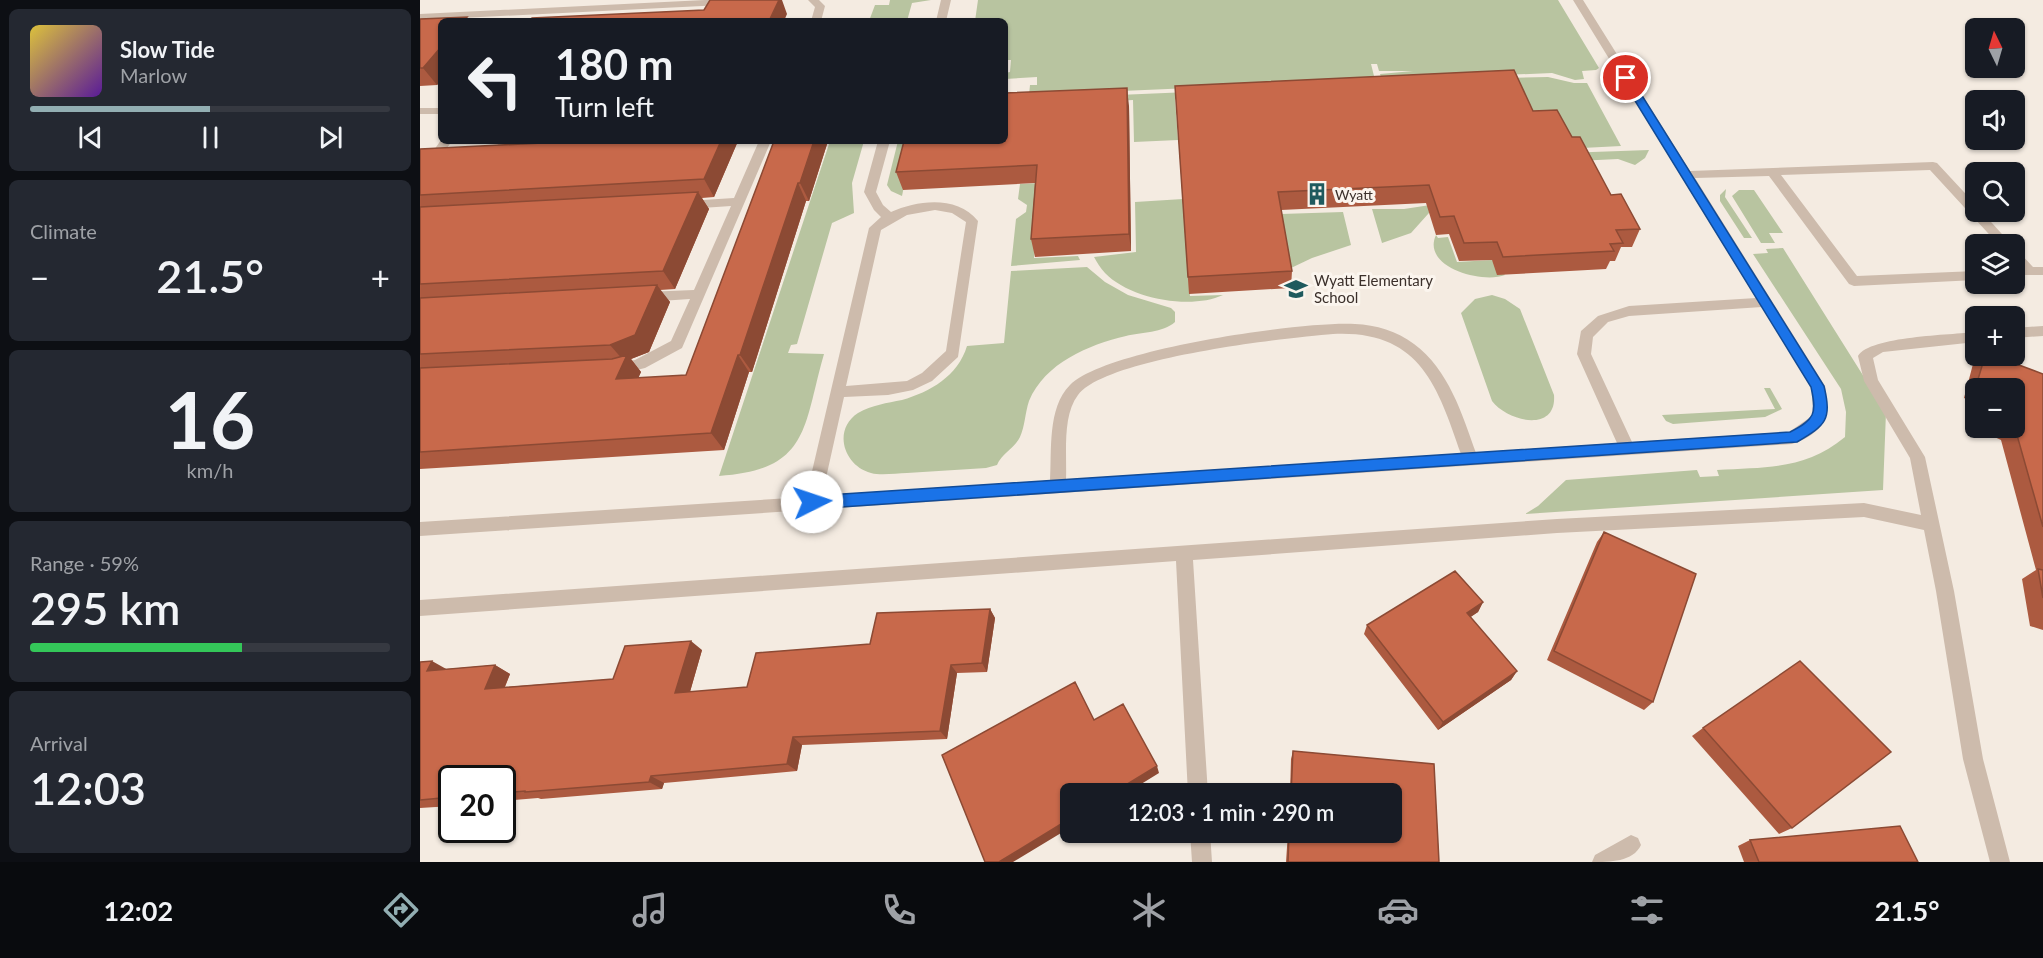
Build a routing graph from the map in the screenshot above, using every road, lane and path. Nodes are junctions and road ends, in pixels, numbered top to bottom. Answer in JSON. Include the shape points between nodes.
{"nodes":[{"id":1,"x":762,"y":0,"type":"edge"},
{"id":2,"x":813,"y":0,"type":"edge"},
{"id":3,"x":946,"y":0,"type":"edge"},
{"id":4,"x":1578,"y":0,"type":"edge"},
{"id":5,"x":706,"y":1,"type":"edge"},
{"id":6,"x":539,"y":10,"type":"junction"},
{"id":7,"x":700,"y":11,"type":"edge"},
{"id":8,"x":420,"y":17,"type":"edge"},
{"id":9,"x":534,"y":18,"type":"edge"},
{"id":10,"x":817,"y":18,"type":"edge"},
{"id":11,"x":942,"y":18,"type":"edge"},
{"id":12,"x":420,"y":111,"type":"edge"},
{"id":13,"x":438,"y":111,"type":"edge"},
{"id":14,"x":444,"y":144,"type":"edge"},
{"id":15,"x":764,"y":144,"type":"edge"},
{"id":16,"x":883,"y":144,"type":"edge"},
{"id":17,"x":459,"y":152,"type":"edge"},
{"id":18,"x":438,"y":153,"type":"junction"},
{"id":19,"x":420,"y":154,"type":"edge"},
{"id":20,"x":1772,"y":172,"type":"junction"},
{"id":21,"x":1687,"y":175,"type":"junction"},
{"id":22,"x":739,"y":202,"type":"junction"},
{"id":23,"x":680,"y":205,"type":"edge"},
{"id":24,"x":888,"y":217,"type":"junction"},
{"id":25,"x":1996,"y":234,"type":"edge"},
{"id":26,"x":1965,"y":275,"type":"edge"},
{"id":27,"x":699,"y":294,"type":"junction"},
{"id":28,"x":629,"y":298,"type":"edge"},
{"id":29,"x":1766,"y":302,"type":"junction"},
{"id":30,"x":2043,"y":331,"type":"edge"},
{"id":31,"x":2025,"y":332,"type":"edge"},
{"id":32,"x":1965,"y":339,"type":"edge"},
{"id":33,"x":603,"y":370,"type":"edge"},
{"id":34,"x":837,"y":392,"type":"junction"},
{"id":35,"x":1627,"y":449,"type":"junction"},
{"id":36,"x":1471,"y":459,"type":"junction"},
{"id":37,"x":1058,"y":486,"type":"junction"},
{"id":38,"x":812,"y":502,"type":"junction"},
{"id":39,"x":1930,"y":524,"type":"junction"},
{"id":40,"x":420,"y":529,"type":"edge"},
{"id":41,"x":1184,"y":553,"type":"junction"},
{"id":42,"x":420,"y":608,"type":"edge"},
{"id":43,"x":1197,"y":783,"type":"edge"},
{"id":44,"x":1201,"y":843,"type":"edge"},
{"id":45,"x":1630,"y":844,"type":"dead end"},
{"id":46,"x":1202,"y":862,"type":"edge"},
{"id":47,"x":1602,"y":862,"type":"edge"},
{"id":48,"x":2000,"y":862,"type":"edge"}],
"edges":[{"from":1,"to":5,"type":"street"},
{"from":2,"to":10,"type":"street","via":[[820,6]]},
{"from":3,"to":11,"type":"street"},
{"from":4,"to":21,"type":"street"},
{"from":5,"to":6,"type":"street"},
{"from":5,"to":7,"type":"street"},
{"from":6,"to":8,"type":"street"},
{"from":6,"to":9,"type":"street"},
{"from":12,"to":13,"type":"street"},
{"from":14,"to":18,"type":"street"},
{"from":15,"to":22,"type":"street"},
{"from":16,"to":24,"type":"street","via":[[870,192]]},
{"from":17,"to":18,"type":"street"},
{"from":18,"to":19,"type":"street"},
{"from":20,"to":21,"type":"street"},
{"from":20,"to":25,"type":"street","via":[[1933,166]]},
{"from":20,"to":26,"type":"street","via":[[1854,281]]},
{"from":21,"to":29,"type":"street"},
{"from":22,"to":23,"type":"street"},
{"from":22,"to":27,"type":"street"},
{"from":24,"to":34,"type":"street","via":[[875,228]]},
{"from":24,"to":34,"type":"street","via":[[908,209],[938,207],[958,210],[972,222],[953,353],[916,383]]},
{"from":27,"to":28,"type":"street"},
{"from":27,"to":33,"type":"street","via":[[677,344],[652,360],[626,369]]},
{"from":29,"to":35,"type":"street","via":[[1629,311],[1603,318],[1586,335],[1584,354]]},
{"from":29,"to":35,"type":"street","via":[[1818,386],[1822,407],[1814,426],[1792,438]]},
{"from":30,"to":31,"type":"street"},
{"from":32,"to":39,"type":"street","via":[[1880,347],[1865,356],[1871,381],[1917,457]]},
{"from":34,"to":38,"type":"street"},
{"from":35,"to":36,"type":"street"},
{"from":36,"to":37,"type":"street"},
{"from":36,"to":37,"type":"street","via":[[1445,392],[1428,363],[1390,336],[1334,329],[1197,346],[1101,371],[1076,387],[1064,407]]},
{"from":37,"to":38,"type":"street"},
{"from":38,"to":40,"type":"street"},
{"from":39,"to":41,"type":"street","via":[[1864,510],[1557,526]]},
{"from":39,"to":48,"type":"street","via":[[1973,759]]},
{"from":41,"to":42,"type":"street"},
{"from":41,"to":43,"type":"street"},
{"from":44,"to":46,"type":"street"},
{"from":45,"to":47,"type":"street"}]}
